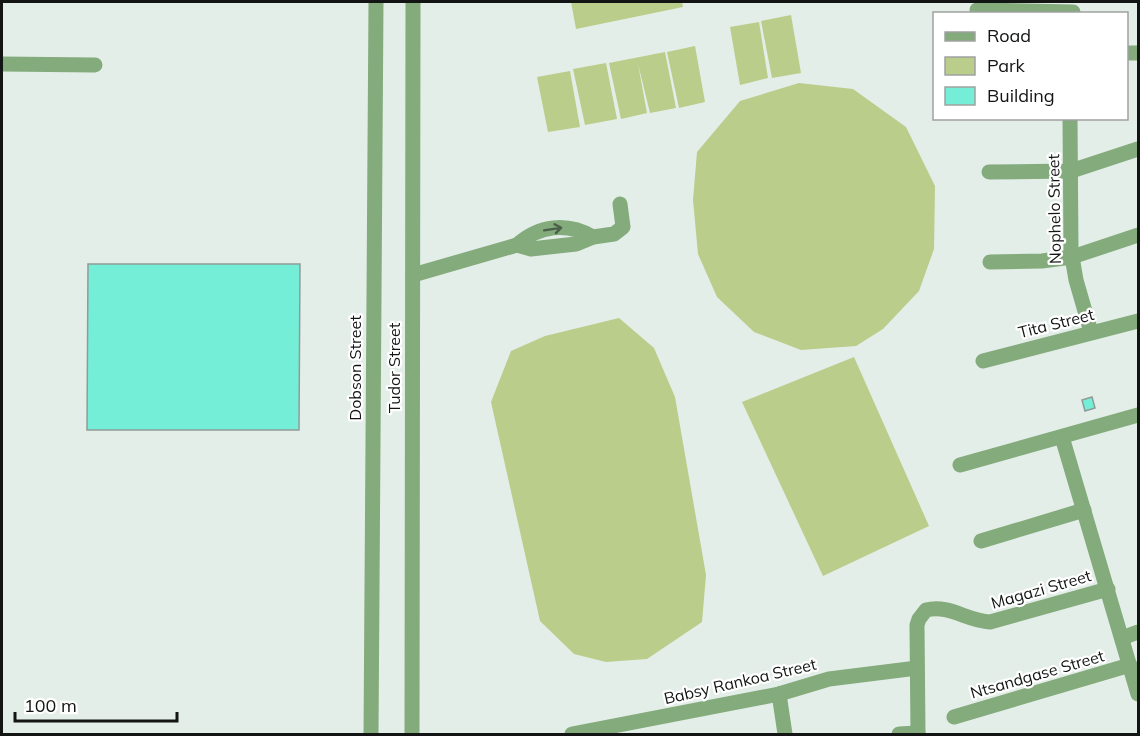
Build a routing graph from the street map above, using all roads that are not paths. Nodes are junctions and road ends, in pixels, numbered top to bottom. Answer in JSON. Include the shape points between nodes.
{"nodes":[{"id":1,"x":376,"y":2,"type":"edge"},
{"id":2,"x":413,"y":2,"type":"edge"},
{"id":3,"x":1073,"y":9,"type":"edge"},
{"id":4,"x":977,"y":10,"type":"dead end"},
{"id":5,"x":2,"y":64,"type":"edge"},
{"id":6,"x":94,"y":65,"type":"dead end"},
{"id":7,"x":1070,"y":120,"type":"edge"},
{"id":8,"x":1138,"y":149,"type":"edge"},
{"id":9,"x":1071,"y":171,"type":"junction"},
{"id":10,"x":989,"y":172,"type":"dead end"},
{"id":11,"x":620,"y":204,"type":"dead end"},
{"id":12,"x":1138,"y":236,"type":"edge"},
{"id":13,"x":1072,"y":257,"type":"junction"},
{"id":14,"x":990,"y":262,"type":"dead end"},
{"id":15,"x":412,"y":275,"type":"junction"},
{"id":16,"x":1138,"y":321,"type":"edge"},
{"id":17,"x":1091,"y":332,"type":"junction"},
{"id":18,"x":983,"y":361,"type":"dead end"},
{"id":19,"x":1138,"y":415,"type":"edge"},
{"id":20,"x":1062,"y":436,"type":"junction"},
{"id":21,"x":960,"y":465,"type":"dead end"},
{"id":22,"x":1084,"y":510,"type":"junction"},
{"id":23,"x":981,"y":541,"type":"dead end"},
{"id":24,"x":1108,"y":589,"type":"junction"},
{"id":25,"x":1138,"y":633,"type":"edge"},
{"id":26,"x":1122,"y":638,"type":"junction"},
{"id":27,"x":1130,"y":665,"type":"junction"},
{"id":28,"x":917,"y":668,"type":"junction"},
{"id":29,"x":779,"y":694,"type":"junction"},
{"id":30,"x":1138,"y":694,"type":"edge"},
{"id":31,"x":954,"y":717,"type":"dead end"},
{"id":32,"x":918,"y":734,"type":"edge"},
{"id":33,"x":370,"y":735,"type":"edge"},
{"id":34,"x":412,"y":735,"type":"edge"},
{"id":35,"x":572,"y":735,"type":"edge"},
{"id":36,"x":785,"y":735,"type":"edge"},
{"id":37,"x":899,"y":735,"type":"edge"}],
"edges":[{"from":1,"to":33,"type":"street","name":"Dobson Street"},
{"from":2,"to":15,"type":"street","name":"Tudor Street"},
{"from":3,"to":4,"type":"street"},
{"from":5,"to":6,"type":"street"},
{"from":7,"to":9,"type":"street","name":"Nophelo Street"},
{"from":8,"to":9,"type":"street"},
{"from":9,"to":10,"type":"street"},
{"from":9,"to":13,"type":"street","name":"Nophelo Street"},
{"from":11,"to":15,"type":"street","via":[[623,227],[614,234],[576,244],[531,249],[517,245]]},
{"from":12,"to":13,"type":"street"},
{"from":13,"to":14,"type":"street"},
{"from":13,"to":17,"type":"street","name":"Nophelo Street"},
{"from":15,"to":34,"type":"street","name":"Tudor Street"},
{"from":16,"to":17,"type":"street","name":"Tita Street"},
{"from":17,"to":18,"type":"street","name":"Tita Street"},
{"from":19,"to":20,"type":"street"},
{"from":20,"to":21,"type":"street"},
{"from":20,"to":22,"type":"street"},
{"from":22,"to":23,"type":"street"},
{"from":22,"to":24,"type":"street"},
{"from":24,"to":26,"type":"street"},
{"from":24,"to":28,"type":"street","name":"Magazi Street","via":[[990,622],[979,622],[941,608],[926,610],[919,619]]},
{"from":25,"to":26,"type":"street"},
{"from":26,"to":27,"type":"street"},
{"from":27,"to":30,"type":"street"},
{"from":27,"to":31,"type":"street","name":"Ntsandgase Street"},
{"from":28,"to":29,"type":"street","name":"Babsy Rankoa Street","via":[[837,678]]},
{"from":28,"to":32,"type":"street"},
{"from":29,"to":35,"type":"street","name":"Babsy Rankoa Street"},
{"from":29,"to":36,"type":"street"},
{"from":32,"to":37,"type":"street"}]}
